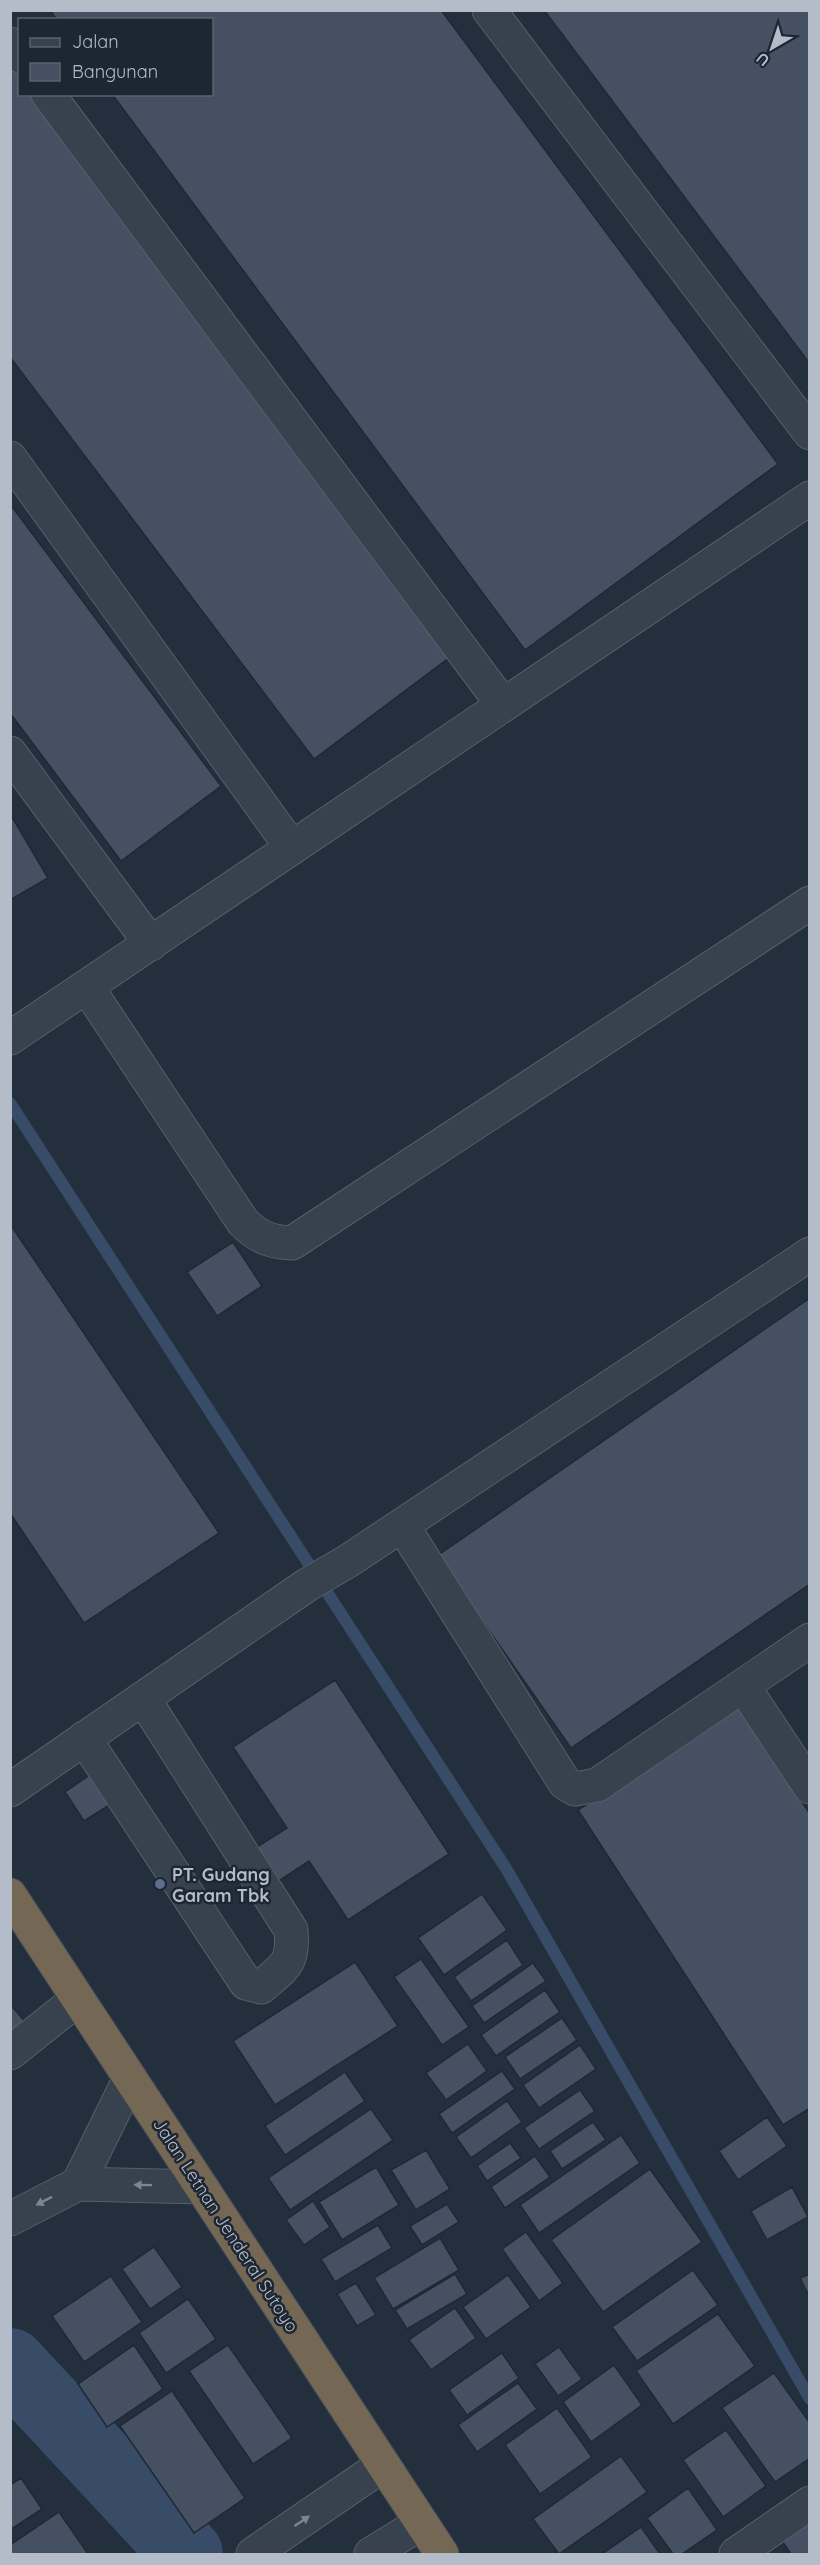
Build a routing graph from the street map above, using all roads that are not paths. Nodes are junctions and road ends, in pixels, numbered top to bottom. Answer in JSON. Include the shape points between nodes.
{"nodes":[{"id":1,"x":489,"y":10,"type":"edge"},
{"id":2,"x":49,"y":96,"type":"edge"},
{"id":3,"x":810,"y":434,"type":"edge"},
{"id":4,"x":10,"y":458,"type":"edge"},
{"id":5,"x":810,"y":498,"type":"edge"},
{"id":6,"x":503,"y":705,"type":"junction"},
{"id":7,"x":17,"y":772,"type":"edge"},
{"id":8,"x":292,"y":848,"type":"junction"},
{"id":9,"x":810,"y":903,"type":"edge"},
{"id":10,"x":151,"y":944,"type":"junction"},
{"id":11,"x":87,"y":987,"type":"junction"},
{"id":12,"x":12,"y":1037,"type":"edge"},
{"id":13,"x":810,"y":1254,"type":"edge"},
{"id":14,"x":402,"y":1525,"type":"junction"},
{"id":15,"x":810,"y":1640,"type":"edge"},
{"id":16,"x":743,"y":1686,"type":"junction"},
{"id":17,"x":143,"y":1698,"type":"junction"},
{"id":18,"x":84,"y":1738,"type":"junction"},
{"id":19,"x":810,"y":1787,"type":"edge"},
{"id":20,"x":10,"y":1790,"type":"edge"},
{"id":21,"x":10,"y":1895,"type":"edge"},
{"id":22,"x":78,"y":1999,"type":"junction"},
{"id":23,"x":10,"y":2053,"type":"edge"},
{"id":24,"x":130,"y":2078,"type":"junction"},
{"id":25,"x":78,"y":2184,"type":"junction"},
{"id":26,"x":201,"y":2187,"type":"junction"},
{"id":27,"x":10,"y":2219,"type":"edge"},
{"id":28,"x":383,"y":2465,"type":"junction"},
{"id":29,"x":810,"y":2503,"type":"edge"},
{"id":30,"x":421,"y":2523,"type":"junction"},
{"id":31,"x":254,"y":2554,"type":"edge"},
{"id":32,"x":371,"y":2554,"type":"edge"},
{"id":33,"x":442,"y":2554,"type":"edge"},
{"id":34,"x":736,"y":2554,"type":"edge"}],
"edges":[{"from":1,"to":3,"type":"street"},
{"from":2,"to":6,"type":"street"},
{"from":4,"to":8,"type":"street"},
{"from":5,"to":6,"type":"street"},
{"from":6,"to":8,"type":"street"},
{"from":7,"to":10,"type":"street"},
{"from":8,"to":10,"type":"street"},
{"from":9,"to":11,"type":"street","via":[[292,1243],[269,1242],[243,1222]]},
{"from":10,"to":11,"type":"street"},
{"from":11,"to":12,"type":"street"},
{"from":13,"to":14,"type":"street"},
{"from":14,"to":16,"type":"street","via":[[570,1787],[584,1789],[597,1785]]},
{"from":14,"to":17,"type":"street"},
{"from":15,"to":16,"type":"street"},
{"from":16,"to":19,"type":"street"},
{"from":17,"to":18,"type":"street"},
{"from":17,"to":18,"type":"street","via":[[291,1930],[288,1963],[261,1987],[246,1983]]},
{"from":18,"to":20,"type":"street"},
{"from":21,"to":22,"type":"highway","name":"Jalan Letnan Jenderal Sutoyo"},
{"from":22,"to":23,"type":"street"},
{"from":22,"to":24,"type":"highway","name":"Jalan Letnan Jenderal Sutoyo"},
{"from":24,"to":25,"type":"street"},
{"from":24,"to":26,"type":"highway","name":"Jalan Letnan Jenderal Sutoyo"},
{"from":26,"to":25,"type":"street","one_way":true},
{"from":25,"to":27,"type":"street","one_way":true},
{"from":26,"to":28,"type":"highway","name":"Jalan Letnan Jenderal Sutoyo"},
{"from":28,"to":30,"type":"highway","name":"Jalan Letnan Jenderal Sutoyo"},
{"from":31,"to":28,"type":"street","one_way":true},
{"from":29,"to":34,"type":"street"},
{"from":30,"to":32,"type":"street"},
{"from":30,"to":33,"type":"highway","name":"Jalan Letnan Jenderal Sutoyo"}]}
